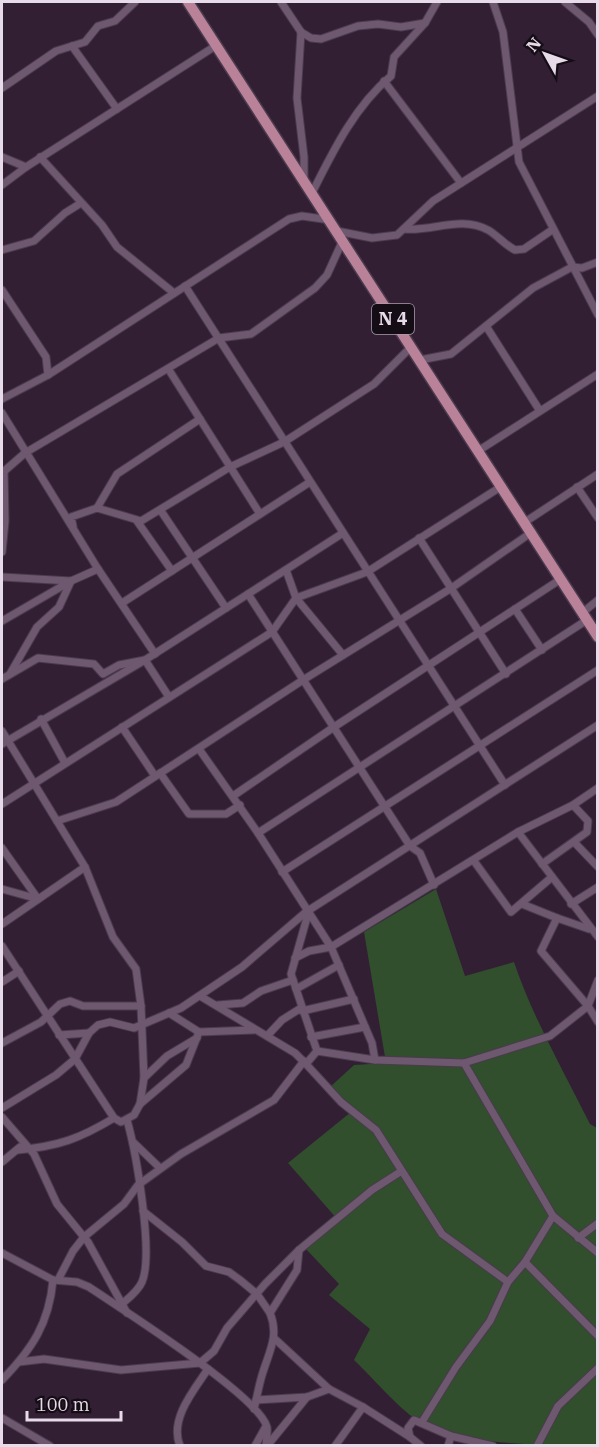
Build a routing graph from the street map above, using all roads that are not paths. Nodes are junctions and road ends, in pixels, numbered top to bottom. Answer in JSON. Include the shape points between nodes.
{"nodes":[{"id":1,"x":135,"y":2,"type":"edge"},
{"id":2,"x":188,"y":2,"type":"edge"},
{"id":3,"x":281,"y":2,"type":"edge"},
{"id":4,"x":437,"y":2,"type":"edge"},
{"id":5,"x":493,"y":2,"type":"edge"},
{"id":6,"x":565,"y":2,"type":"edge"},
{"id":7,"x":425,"y":23,"type":"junction"},
{"id":8,"x":301,"y":32,"type":"junction"},
{"id":9,"x":597,"y":36,"type":"edge"},
{"id":10,"x":217,"y":45,"type":"junction"},
{"id":11,"x":72,"y":46,"type":"junction"},
{"id":12,"x":384,"y":81,"type":"junction"},
{"id":13,"x":2,"y":88,"type":"edge"},
{"id":14,"x":597,"y":96,"type":"edge"},
{"id":15,"x":117,"y":109,"type":"junction"},
{"id":16,"x":518,"y":146,"type":"junction"},
{"id":17,"x":2,"y":151,"type":"edge"},
{"id":18,"x":5,"y":158,"type":"edge"},
{"id":19,"x":40,"y":158,"type":"junction"},
{"id":20,"x":26,"y":168,"type":"junction"},
{"id":21,"x":304,"y":182,"type":"junction"},
{"id":22,"x":461,"y":183,"type":"junction"},
{"id":23,"x":2,"y":185,"type":"edge"},
{"id":24,"x":312,"y":193,"type":"junction"},
{"id":25,"x":81,"y":203,"type":"junction"},
{"id":26,"x":330,"y":220,"type":"junction"},
{"id":27,"x":404,"y":229,"type":"junction"},
{"id":28,"x":552,"y":230,"type":"junction"},
{"id":29,"x":340,"y":235,"type":"junction"},
{"id":30,"x":2,"y":250,"type":"edge"},
{"id":31,"x":597,"y":262,"type":"edge"},
{"id":32,"x":572,"y":267,"type":"junction"},
{"id":33,"x":185,"y":286,"type":"junction"},
{"id":34,"x":2,"y":290,"type":"edge"},
{"id":35,"x":174,"y":293,"type":"junction"},
{"id":36,"x":597,"y":315,"type":"edge"},
{"id":37,"x":486,"y":326,"type":"junction"},
{"id":38,"x":219,"y":338,"type":"junction"},
{"id":39,"x":411,"y":347,"type":"junction"},
{"id":40,"x":420,"y":360,"type":"junction"},
{"id":41,"x":169,"y":370,"type":"junction"},
{"id":42,"x":597,"y":374,"type":"edge"},
{"id":43,"x":48,"y":375,"type":"junction"},
{"id":44,"x":2,"y":399,"type":"edge"},
{"id":45,"x":540,"y":411,"type":"junction"},
{"id":46,"x":2,"y":413,"type":"edge"},
{"id":47,"x":200,"y":419,"type":"junction"},
{"id":48,"x":284,"y":442,"type":"junction"},
{"id":49,"x":478,"y":451,"type":"junction"},
{"id":50,"x":25,"y":453,"type":"junction"},
{"id":51,"x":230,"y":466,"type":"junction"},
{"id":52,"x":3,"y":472,"type":"edge"},
{"id":53,"x":597,"y":474,"type":"edge"},
{"id":54,"x":310,"y":482,"type":"junction"},
{"id":55,"x":502,"y":486,"type":"junction"},
{"id":56,"x":577,"y":487,"type":"junction"},
{"id":57,"x":97,"y":508,"type":"junction"},
{"id":58,"x":161,"y":511,"type":"junction"},
{"id":59,"x":260,"y":514,"type":"junction"},
{"id":60,"x":597,"y":518,"type":"edge"},
{"id":61,"x":137,"y":521,"type":"junction"},
{"id":62,"x":525,"y":522,"type":"junction"},
{"id":63,"x":73,"y":526,"type":"junction"},
{"id":64,"x":532,"y":532,"type":"junction"},
{"id":65,"x":343,"y":533,"type":"junction"},
{"id":66,"x":419,"y":538,"type":"junction"},
{"id":67,"x":2,"y":552,"type":"edge"},
{"id":68,"x":193,"y":558,"type":"junction"},
{"id":69,"x":98,"y":569,"type":"junction"},
{"id":70,"x":286,"y":570,"type":"junction"},
{"id":71,"x":172,"y":571,"type":"junction"},
{"id":72,"x":367,"y":572,"type":"junction"},
{"id":73,"x":2,"y":577,"type":"edge"},
{"id":74,"x":561,"y":579,"type":"junction"},
{"id":75,"x":71,"y":581,"type":"junction"},
{"id":76,"x":450,"y":589,"type":"junction"},
{"id":77,"x":248,"y":594,"type":"junction"},
{"id":78,"x":296,"y":598,"type":"junction"},
{"id":79,"x":597,"y":600,"type":"edge"},
{"id":80,"x":122,"y":603,"type":"junction"},
{"id":81,"x":226,"y":608,"type":"junction"},
{"id":82,"x":515,"y":609,"type":"junction"},
{"id":83,"x":584,"y":617,"type":"junction"},
{"id":84,"x":399,"y":620,"type":"junction"},
{"id":85,"x":2,"y":621,"type":"edge"},
{"id":86,"x":272,"y":632,"type":"junction"},
{"id":87,"x":479,"y":633,"type":"junction"},
{"id":88,"x":597,"y":637,"type":"edge"},
{"id":89,"x":542,"y":650,"type":"junction"},
{"id":90,"x":155,"y":654,"type":"junction"},
{"id":91,"x":343,"y":655,"type":"junction"},
{"id":92,"x":146,"y":660,"type":"junction"},
{"id":93,"x":428,"y":666,"type":"junction"},
{"id":94,"x":597,"y":670,"type":"edge"},
{"id":95,"x":506,"y":674,"type":"junction"},
{"id":96,"x":4,"y":678,"type":"edge"},
{"id":97,"x":303,"y":680,"type":"junction"},
{"id":98,"x":169,"y":697,"type":"junction"},
{"id":99,"x":454,"y":707,"type":"junction"},
{"id":100,"x":41,"y":719,"type":"junction"},
{"id":101,"x":597,"y":725,"type":"edge"},
{"id":102,"x":122,"y":727,"type":"junction"},
{"id":103,"x":334,"y":727,"type":"junction"},
{"id":104,"x":2,"y":731,"type":"edge"},
{"id":105,"x":4,"y":742,"type":"edge"},
{"id":106,"x":480,"y":744,"type":"junction"},
{"id":107,"x":199,"y":749,"type":"junction"},
{"id":108,"x":66,"y":763,"type":"junction"},
{"id":109,"x":360,"y":767,"type":"junction"},
{"id":110,"x":157,"y":775,"type":"junction"},
{"id":111,"x":32,"y":785,"type":"junction"},
{"id":112,"x":505,"y":785,"type":"junction"},
{"id":113,"x":597,"y":788,"type":"edge"},
{"id":114,"x":233,"y":796,"type":"junction"},
{"id":115,"x":2,"y":804,"type":"edge"},
{"id":116,"x":573,"y":805,"type":"junction"},
{"id":117,"x":240,"y":806,"type":"junction"},
{"id":118,"x":385,"y":806,"type":"junction"},
{"id":119,"x":57,"y":821,"type":"junction"},
{"id":120,"x":518,"y":832,"type":"junction"},
{"id":121,"x":258,"y":833,"type":"junction"},
{"id":122,"x":575,"y":843,"type":"junction"},
{"id":123,"x":410,"y":846,"type":"junction"},
{"id":124,"x":2,"y":848,"type":"edge"},
{"id":125,"x":594,"y":859,"type":"edge"},
{"id":126,"x":474,"y":861,"type":"junction"},
{"id":127,"x":542,"y":864,"type":"junction"},
{"id":128,"x":85,"y":867,"type":"junction"},
{"id":129,"x":597,"y":867,"type":"edge"},
{"id":130,"x":282,"y":872,"type":"junction"},
{"id":131,"x":552,"y":877,"type":"junction"},
{"id":132,"x":434,"y":885,"type":"junction"},
{"id":133,"x":597,"y":887,"type":"edge"},
{"id":134,"x":2,"y":889,"type":"edge"},
{"id":135,"x":38,"y":899,"type":"junction"},
{"id":136,"x":522,"y":904,"type":"junction"},
{"id":137,"x":571,"y":904,"type":"junction"},
{"id":138,"x":307,"y":913,"type":"junction"},
{"id":139,"x":557,"y":918,"type":"junction"},
{"id":140,"x":2,"y":924,"type":"edge"},
{"id":141,"x":591,"y":930,"type":"junction"},
{"id":142,"x":597,"y":937,"type":"edge"},
{"id":143,"x":2,"y":946,"type":"edge"},
{"id":144,"x":331,"y":947,"type":"junction"},
{"id":145,"x":295,"y":958,"type":"junction"},
{"id":146,"x":339,"y":965,"type":"junction"},
{"id":147,"x":19,"y":971,"type":"junction"},
{"id":148,"x":293,"y":980,"type":"junction"},
{"id":149,"x":597,"y":980,"type":"edge"},
{"id":150,"x":2,"y":982,"type":"edge"},
{"id":151,"x":296,"y":989,"type":"junction"},
{"id":152,"x":200,"y":996,"type":"junction"},
{"id":153,"x":354,"y":999,"type":"junction"},
{"id":154,"x":218,"y":1005,"type":"junction"},
{"id":155,"x":141,"y":1006,"type":"junction"},
{"id":156,"x":588,"y":1006,"type":"junction"},
{"id":157,"x":302,"y":1010,"type":"junction"},
{"id":158,"x":169,"y":1013,"type":"junction"},
{"id":159,"x":48,"y":1017,"type":"junction"},
{"id":160,"x":597,"y":1019,"type":"edge"},
{"id":161,"x":41,"y":1022,"type":"junction"},
{"id":162,"x":142,"y":1025,"type":"junction"},
{"id":163,"x":365,"y":1027,"type":"junction"},
{"id":164,"x":255,"y":1030,"type":"junction"},
{"id":165,"x":58,"y":1033,"type":"junction"},
{"id":166,"x":88,"y":1033,"type":"junction"},
{"id":167,"x":198,"y":1035,"type":"junction"},
{"id":168,"x":267,"y":1036,"type":"junction"},
{"id":169,"x":311,"y":1037,"type":"junction"},
{"id":170,"x":2,"y":1043,"type":"edge"},
{"id":171,"x":317,"y":1051,"type":"junction"},
{"id":172,"x":75,"y":1059,"type":"junction"},
{"id":173,"x":375,"y":1060,"type":"junction"},
{"id":174,"x":305,"y":1062,"type":"junction"},
{"id":175,"x":464,"y":1063,"type":"junction"},
{"id":176,"x":144,"y":1078,"type":"junction"},
{"id":177,"x":140,"y":1104,"type":"junction"},
{"id":178,"x":2,"y":1107,"type":"edge"},
{"id":179,"x":2,"y":1117,"type":"edge"},
{"id":180,"x":114,"y":1118,"type":"junction"},
{"id":181,"x":127,"y":1120,"type":"junction"},
{"id":182,"x":23,"y":1140,"type":"junction"},
{"id":183,"x":133,"y":1143,"type":"junction"},
{"id":184,"x":30,"y":1149,"type":"junction"},
{"id":185,"x":18,"y":1150,"type":"junction"},
{"id":186,"x":2,"y":1162,"type":"edge"},
{"id":187,"x":160,"y":1168,"type":"junction"},
{"id":188,"x":400,"y":1172,"type":"junction"},
{"id":189,"x":138,"y":1185,"type":"junction"},
{"id":190,"x":143,"y":1211,"type":"junction"},
{"id":191,"x":553,"y":1216,"type":"junction"},
{"id":192,"x":597,"y":1223,"type":"edge"},
{"id":193,"x":84,"y":1237,"type":"junction"},
{"id":194,"x":579,"y":1238,"type":"junction"},
{"id":195,"x":299,"y":1250,"type":"junction"},
{"id":196,"x":2,"y":1253,"type":"edge"},
{"id":197,"x":597,"y":1253,"type":"edge"},
{"id":198,"x":525,"y":1262,"type":"junction"},
{"id":199,"x":56,"y":1280,"type":"junction"},
{"id":200,"x":508,"y":1282,"type":"junction"},
{"id":201,"x":257,"y":1294,"type":"junction"},
{"id":202,"x":123,"y":1303,"type":"junction"},
{"id":203,"x":127,"y":1313,"type":"junction"},
{"id":204,"x":270,"y":1313,"type":"junction"},
{"id":205,"x":597,"y":1336,"type":"edge"},
{"id":206,"x":275,"y":1339,"type":"junction"},
{"id":207,"x":19,"y":1362,"type":"junction"},
{"id":208,"x":200,"y":1363,"type":"junction"},
{"id":209,"x":597,"y":1368,"type":"edge"},
{"id":210,"x":208,"y":1369,"type":"junction"},
{"id":211,"x":2,"y":1380,"type":"edge"},
{"id":212,"x":329,"y":1389,"type":"junction"},
{"id":213,"x":307,"y":1397,"type":"junction"},
{"id":214,"x":256,"y":1400,"type":"junction"},
{"id":215,"x":363,"y":1407,"type":"junction"},
{"id":216,"x":254,"y":1409,"type":"junction"},
{"id":217,"x":2,"y":1418,"type":"edge"},
{"id":218,"x":422,"y":1422,"type":"junction"},
{"id":219,"x":267,"y":1426,"type":"junction"},
{"id":220,"x":451,"y":1436,"type":"junction"},
{"id":221,"x":410,"y":1437,"type":"junction"},
{"id":222,"x":50,"y":1446,"type":"edge"},
{"id":223,"x":180,"y":1446,"type":"edge"},
{"id":224,"x":255,"y":1446,"type":"edge"},
{"id":225,"x":267,"y":1446,"type":"edge"},
{"id":226,"x":335,"y":1446,"type":"edge"},
{"id":227,"x":421,"y":1446,"type":"edge"},
{"id":228,"x":448,"y":1446,"type":"edge"},
{"id":229,"x":493,"y":1446,"type":"edge"},
{"id":230,"x":537,"y":1446,"type":"edge"}],
"edges":[{"from":1,"to":11,"type":"street","via":[[116,21],[98,26],[85,42]]},
{"from":2,"to":10,"type":"main road","number":"N 4"},
{"from":3,"to":8,"type":"street"},
{"from":4,"to":7,"type":"street"},
{"from":5,"to":16,"type":"street","via":[[503,32]]},
{"from":6,"to":9,"type":"street","via":[[589,22]]},
{"from":7,"to":8,"type":"street","via":[[358,26],[321,39]]},
{"from":7,"to":12,"type":"street","via":[[394,57],[391,76]]},
{"from":8,"to":21,"type":"street","via":[[297,98]]},
{"from":10,"to":15,"type":"street"},
{"from":10,"to":21,"type":"main road","number":"N 4"},
{"from":11,"to":13,"type":"street","via":[[56,51]]},
{"from":11,"to":15,"type":"street"},
{"from":12,"to":22,"type":"street"},
{"from":12,"to":24,"type":"street","via":[[336,147]]},
{"from":14,"to":16,"type":"street"},
{"from":15,"to":19,"type":"street"},
{"from":16,"to":22,"type":"street"},
{"from":16,"to":28,"type":"street","via":[[519,162]]},
{"from":17,"to":18,"type":"street"},
{"from":18,"to":20,"type":"street"},
{"from":19,"to":20,"type":"street"},
{"from":19,"to":25,"type":"street"},
{"from":20,"to":23,"type":"street"},
{"from":21,"to":24,"type":"main road","number":"N 4"},
{"from":22,"to":27,"type":"street","via":[[433,201]]},
{"from":24,"to":26,"type":"main road","number":"N 4"},
{"from":25,"to":30,"type":"street","via":[[34,241]]},
{"from":25,"to":35,"type":"street","via":[[117,247]]},
{"from":26,"to":29,"type":"main road","number":"N 4"},
{"from":26,"to":33,"type":"street","via":[[302,216],[290,219]]},
{"from":27,"to":28,"type":"street","via":[[454,222],[490,231],[514,250],[524,249]]},
{"from":27,"to":29,"type":"street","via":[[386,238]]},
{"from":28,"to":32,"type":"street"},
{"from":29,"to":38,"type":"street","via":[[327,275],[315,288],[251,334]]},
{"from":29,"to":39,"type":"main road","number":"N 4"},
{"from":31,"to":32,"type":"street"},
{"from":32,"to":36,"type":"street"},
{"from":32,"to":37,"type":"street","via":[[522,294]]},
{"from":33,"to":35,"type":"street"},
{"from":33,"to":38,"type":"street"},
{"from":34,"to":43,"type":"street","via":[[46,357]]},
{"from":35,"to":43,"type":"street"},
{"from":37,"to":40,"type":"street","via":[[451,354]]},
{"from":37,"to":45,"type":"street"},
{"from":38,"to":41,"type":"street"},
{"from":38,"to":48,"type":"street"},
{"from":39,"to":40,"type":"main road","number":"N 4"},
{"from":39,"to":48,"type":"street","via":[[374,384]]},
{"from":40,"to":49,"type":"main road","number":"N 4"},
{"from":41,"to":47,"type":"street"},
{"from":41,"to":50,"type":"street"},
{"from":42,"to":45,"type":"street"},
{"from":43,"to":44,"type":"street"},
{"from":45,"to":49,"type":"street"},
{"from":46,"to":50,"type":"street"},
{"from":47,"to":51,"type":"street"},
{"from":47,"to":57,"type":"street","via":[[117,474]]},
{"from":48,"to":51,"type":"street"},
{"from":48,"to":54,"type":"street"},
{"from":49,"to":55,"type":"main road","number":"N 4"},
{"from":50,"to":52,"type":"street"},
{"from":50,"to":63,"type":"street"},
{"from":51,"to":58,"type":"street"},
{"from":51,"to":59,"type":"street"},
{"from":52,"to":67,"type":"street"},
{"from":53,"to":56,"type":"street"},
{"from":54,"to":59,"type":"street"},
{"from":54,"to":65,"type":"street"},
{"from":55,"to":62,"type":"main road","number":"N 4"},
{"from":55,"to":66,"type":"street"},
{"from":56,"to":60,"type":"street"},
{"from":56,"to":62,"type":"street"},
{"from":57,"to":61,"type":"street"},
{"from":57,"to":63,"type":"street","via":[[71,517]]},
{"from":58,"to":61,"type":"street"},
{"from":58,"to":68,"type":"street"},
{"from":59,"to":68,"type":"street"},
{"from":61,"to":71,"type":"street"},
{"from":62,"to":64,"type":"main road","number":"N 4"},
{"from":63,"to":69,"type":"street"},
{"from":64,"to":74,"type":"main road","number":"N 4"},
{"from":64,"to":76,"type":"street"},
{"from":65,"to":70,"type":"street"},
{"from":65,"to":72,"type":"street"},
{"from":66,"to":72,"type":"street"},
{"from":66,"to":76,"type":"street"},
{"from":68,"to":71,"type":"street"},
{"from":68,"to":81,"type":"street"},
{"from":69,"to":75,"type":"street"},
{"from":69,"to":80,"type":"street"},
{"from":70,"to":77,"type":"street"},
{"from":70,"to":78,"type":"street"},
{"from":71,"to":80,"type":"street"},
{"from":72,"to":78,"type":"street"},
{"from":72,"to":84,"type":"street"},
{"from":73,"to":75,"type":"street"},
{"from":74,"to":82,"type":"street"},
{"from":74,"to":83,"type":"main road","number":"N 4"},
{"from":75,"to":85,"type":"street"},
{"from":75,"to":96,"type":"street","via":[[59,606],[38,627]]},
{"from":76,"to":84,"type":"street"},
{"from":76,"to":87,"type":"street"},
{"from":77,"to":81,"type":"street"},
{"from":77,"to":86,"type":"street"},
{"from":78,"to":86,"type":"street"},
{"from":78,"to":91,"type":"street"},
{"from":79,"to":83,"type":"street"},
{"from":80,"to":90,"type":"street"},
{"from":81,"to":90,"type":"street"},
{"from":82,"to":87,"type":"street"},
{"from":82,"to":89,"type":"street"},
{"from":83,"to":88,"type":"main road","number":"N 4"},
{"from":83,"to":89,"type":"street"},
{"from":84,"to":91,"type":"street"},
{"from":84,"to":93,"type":"street"},
{"from":86,"to":97,"type":"street"},
{"from":86,"to":98,"type":"street"},
{"from":87,"to":93,"type":"street"},
{"from":87,"to":95,"type":"street"},
{"from":89,"to":95,"type":"street"},
{"from":90,"to":92,"type":"street"},
{"from":91,"to":97,"type":"street"},
{"from":92,"to":96,"type":"street","via":[[119,665],[103,674],[94,664],[38,658]]},
{"from":92,"to":98,"type":"street"},
{"from":92,"to":100,"type":"street"},
{"from":93,"to":99,"type":"street"},
{"from":93,"to":103,"type":"street"},
{"from":94,"to":106,"type":"street"},
{"from":95,"to":99,"type":"street"},
{"from":97,"to":103,"type":"street"},
{"from":97,"to":107,"type":"street"},
{"from":98,"to":102,"type":"street"},
{"from":99,"to":106,"type":"street"},
{"from":99,"to":109,"type":"street"},
{"from":100,"to":105,"type":"street"},
{"from":100,"to":108,"type":"street"},
{"from":101,"to":112,"type":"street"},
{"from":102,"to":108,"type":"street"},
{"from":102,"to":110,"type":"street"},
{"from":103,"to":109,"type":"street"},
{"from":103,"to":114,"type":"street"},
{"from":104,"to":105,"type":"street"},
{"from":105,"to":111,"type":"street"},
{"from":106,"to":112,"type":"street"},
{"from":106,"to":118,"type":"street"},
{"from":107,"to":110,"type":"street"},
{"from":107,"to":114,"type":"street"},
{"from":108,"to":111,"type":"street"},
{"from":109,"to":118,"type":"street"},
{"from":109,"to":121,"type":"street"},
{"from":110,"to":117,"type":"street","via":[[189,814],[226,814]]},
{"from":110,"to":119,"type":"street","via":[[116,802]]},
{"from":111,"to":115,"type":"street"},
{"from":111,"to":119,"type":"street"},
{"from":112,"to":123,"type":"street"},
{"from":113,"to":116,"type":"street"},
{"from":114,"to":117,"type":"street"},
{"from":116,"to":120,"type":"street"},
{"from":116,"to":122,"type":"street","via":[[585,816],[588,826]]},
{"from":117,"to":121,"type":"street"},
{"from":118,"to":123,"type":"street"},
{"from":118,"to":130,"type":"street"},
{"from":119,"to":128,"type":"street"},
{"from":120,"to":126,"type":"street"},
{"from":120,"to":127,"type":"street"},
{"from":121,"to":130,"type":"street"},
{"from":122,"to":125,"type":"street"},
{"from":122,"to":127,"type":"street"},
{"from":123,"to":132,"type":"street","via":[[420,853]]},
{"from":123,"to":138,"type":"street"},
{"from":124,"to":135,"type":"street"},
{"from":125,"to":129,"type":"street"},
{"from":126,"to":132,"type":"street"},
{"from":126,"to":136,"type":"street","via":[[508,910]]},
{"from":127,"to":131,"type":"street"},
{"from":128,"to":135,"type":"street"},
{"from":128,"to":155,"type":"street","via":[[113,937],[136,969]]},
{"from":130,"to":138,"type":"street"},
{"from":131,"to":136,"type":"street"},
{"from":131,"to":137,"type":"street"},
{"from":132,"to":144,"type":"street"},
{"from":133,"to":137,"type":"street"},
{"from":134,"to":135,"type":"street"},
{"from":135,"to":140,"type":"street"},
{"from":136,"to":139,"type":"street"},
{"from":137,"to":141,"type":"street"},
{"from":138,"to":144,"type":"street"},
{"from":138,"to":145,"type":"street"},
{"from":138,"to":152,"type":"street","via":[[245,965]]},
{"from":139,"to":141,"type":"street"},
{"from":139,"to":156,"type":"street","via":[[541,951]]},
{"from":141,"to":142,"type":"street"},
{"from":143,"to":147,"type":"street"},
{"from":144,"to":145,"type":"street"},
{"from":144,"to":146,"type":"street"},
{"from":145,"to":148,"type":"street"},
{"from":146,"to":151,"type":"street"},
{"from":146,"to":153,"type":"street"},
{"from":147,"to":150,"type":"street"},
{"from":147,"to":159,"type":"street"},
{"from":148,"to":151,"type":"street"},
{"from":148,"to":154,"type":"street","via":[[261,991],[243,1003]]},
{"from":149,"to":156,"type":"street"},
{"from":151,"to":157,"type":"street"},
{"from":152,"to":154,"type":"street"},
{"from":152,"to":158,"type":"street"},
{"from":153,"to":157,"type":"street"},
{"from":153,"to":163,"type":"street"},
{"from":154,"to":164,"type":"street"},
{"from":155,"to":159,"type":"street","via":[[83,1006],[70,1001],[60,1004]]},
{"from":155,"to":162,"type":"street"},
{"from":156,"to":160,"type":"street"},
{"from":156,"to":175,"type":"street","via":[[550,1036]]},
{"from":157,"to":168,"type":"street","via":[[282,1020]]},
{"from":157,"to":169,"type":"street"},
{"from":158,"to":162,"type":"street"},
{"from":158,"to":167,"type":"street"},
{"from":159,"to":161,"type":"street"},
{"from":159,"to":165,"type":"street"},
{"from":161,"to":165,"type":"street"},
{"from":161,"to":170,"type":"street"},
{"from":162,"to":166,"type":"street","via":[[129,1028],[110,1022]]},
{"from":162,"to":176,"type":"street"},
{"from":163,"to":169,"type":"street"},
{"from":163,"to":173,"type":"street"},
{"from":164,"to":167,"type":"street"},
{"from":164,"to":168,"type":"street"},
{"from":165,"to":166,"type":"street"},
{"from":165,"to":172,"type":"street"},
{"from":166,"to":172,"type":"street"},
{"from":167,"to":176,"type":"street"},
{"from":167,"to":177,"type":"street","via":[[186,1065]]},
{"from":168,"to":174,"type":"street"},
{"from":169,"to":171,"type":"street"},
{"from":171,"to":173,"type":"street"},
{"from":171,"to":174,"type":"street"},
{"from":172,"to":178,"type":"street"},
{"from":172,"to":180,"type":"street"},
{"from":173,"to":175,"type":"street"},
{"from":174,"to":187,"type":"street","via":[[274,1100]]},
{"from":174,"to":188,"type":"street","via":[[341,1102],[376,1131]]},
{"from":175,"to":191,"type":"street"},
{"from":176,"to":177,"type":"street"},
{"from":177,"to":181,"type":"street"},
{"from":179,"to":182,"type":"street"},
{"from":180,"to":181,"type":"street"},
{"from":180,"to":184,"type":"street","via":[[68,1142]]},
{"from":181,"to":183,"type":"street"},
{"from":182,"to":184,"type":"street"},
{"from":182,"to":185,"type":"street"},
{"from":183,"to":187,"type":"street"},
{"from":183,"to":189,"type":"street"},
{"from":184,"to":185,"type":"street"},
{"from":184,"to":193,"type":"street","via":[[57,1204]]},
{"from":185,"to":186,"type":"street"},
{"from":187,"to":189,"type":"street"},
{"from":188,"to":195,"type":"street"},
{"from":188,"to":200,"type":"street","via":[[442,1234]]},
{"from":189,"to":190,"type":"street"},
{"from":189,"to":193,"type":"street","via":[[124,1204]]},
{"from":190,"to":201,"type":"street","via":[[206,1266],[229,1272]]},
{"from":190,"to":202,"type":"street","via":[[146,1260],[142,1282]]},
{"from":191,"to":194,"type":"street"},
{"from":191,"to":198,"type":"street"},
{"from":192,"to":194,"type":"street"},
{"from":193,"to":199,"type":"street"},
{"from":193,"to":202,"type":"street"},
{"from":194,"to":197,"type":"street"},
{"from":195,"to":201,"type":"street"},
{"from":195,"to":204,"type":"street","via":[[297,1270]]},
{"from":196,"to":199,"type":"street"},
{"from":198,"to":200,"type":"street"},
{"from":198,"to":205,"type":"street"},
{"from":199,"to":203,"type":"street","via":[[89,1287]]},
{"from":199,"to":207,"type":"street","via":[[43,1327]]},
{"from":200,"to":218,"type":"street","via":[[490,1321]]},
{"from":201,"to":204,"type":"street"},
{"from":201,"to":208,"type":"street","via":[[226,1328],[214,1351]]},
{"from":202,"to":203,"type":"street"},
{"from":203,"to":208,"type":"street","via":[[159,1331]]},
{"from":204,"to":206,"type":"street"},
{"from":206,"to":212,"type":"street"},
{"from":206,"to":214,"type":"street"},
{"from":207,"to":208,"type":"street","via":[[44,1359],[121,1370]]},
{"from":207,"to":211,"type":"street"},
{"from":208,"to":210,"type":"street"},
{"from":209,"to":230,"type":"street","via":[[558,1406]]},
{"from":210,"to":216,"type":"street"},
{"from":210,"to":223,"type":"street","via":[[183,1405]]},
{"from":212,"to":213,"type":"street"},
{"from":212,"to":215,"type":"street"},
{"from":213,"to":214,"type":"street"},
{"from":213,"to":225,"type":"street"},
{"from":214,"to":216,"type":"street"},
{"from":215,"to":221,"type":"street"},
{"from":215,"to":226,"type":"street"},
{"from":216,"to":219,"type":"street"},
{"from":217,"to":222,"type":"street"},
{"from":218,"to":220,"type":"street"},
{"from":218,"to":221,"type":"street","via":[[414,1420],[408,1428]]},
{"from":219,"to":224,"type":"street"},
{"from":219,"to":225,"type":"street"},
{"from":220,"to":228,"type":"street"},
{"from":220,"to":229,"type":"street"},
{"from":221,"to":227,"type":"street"}]}
